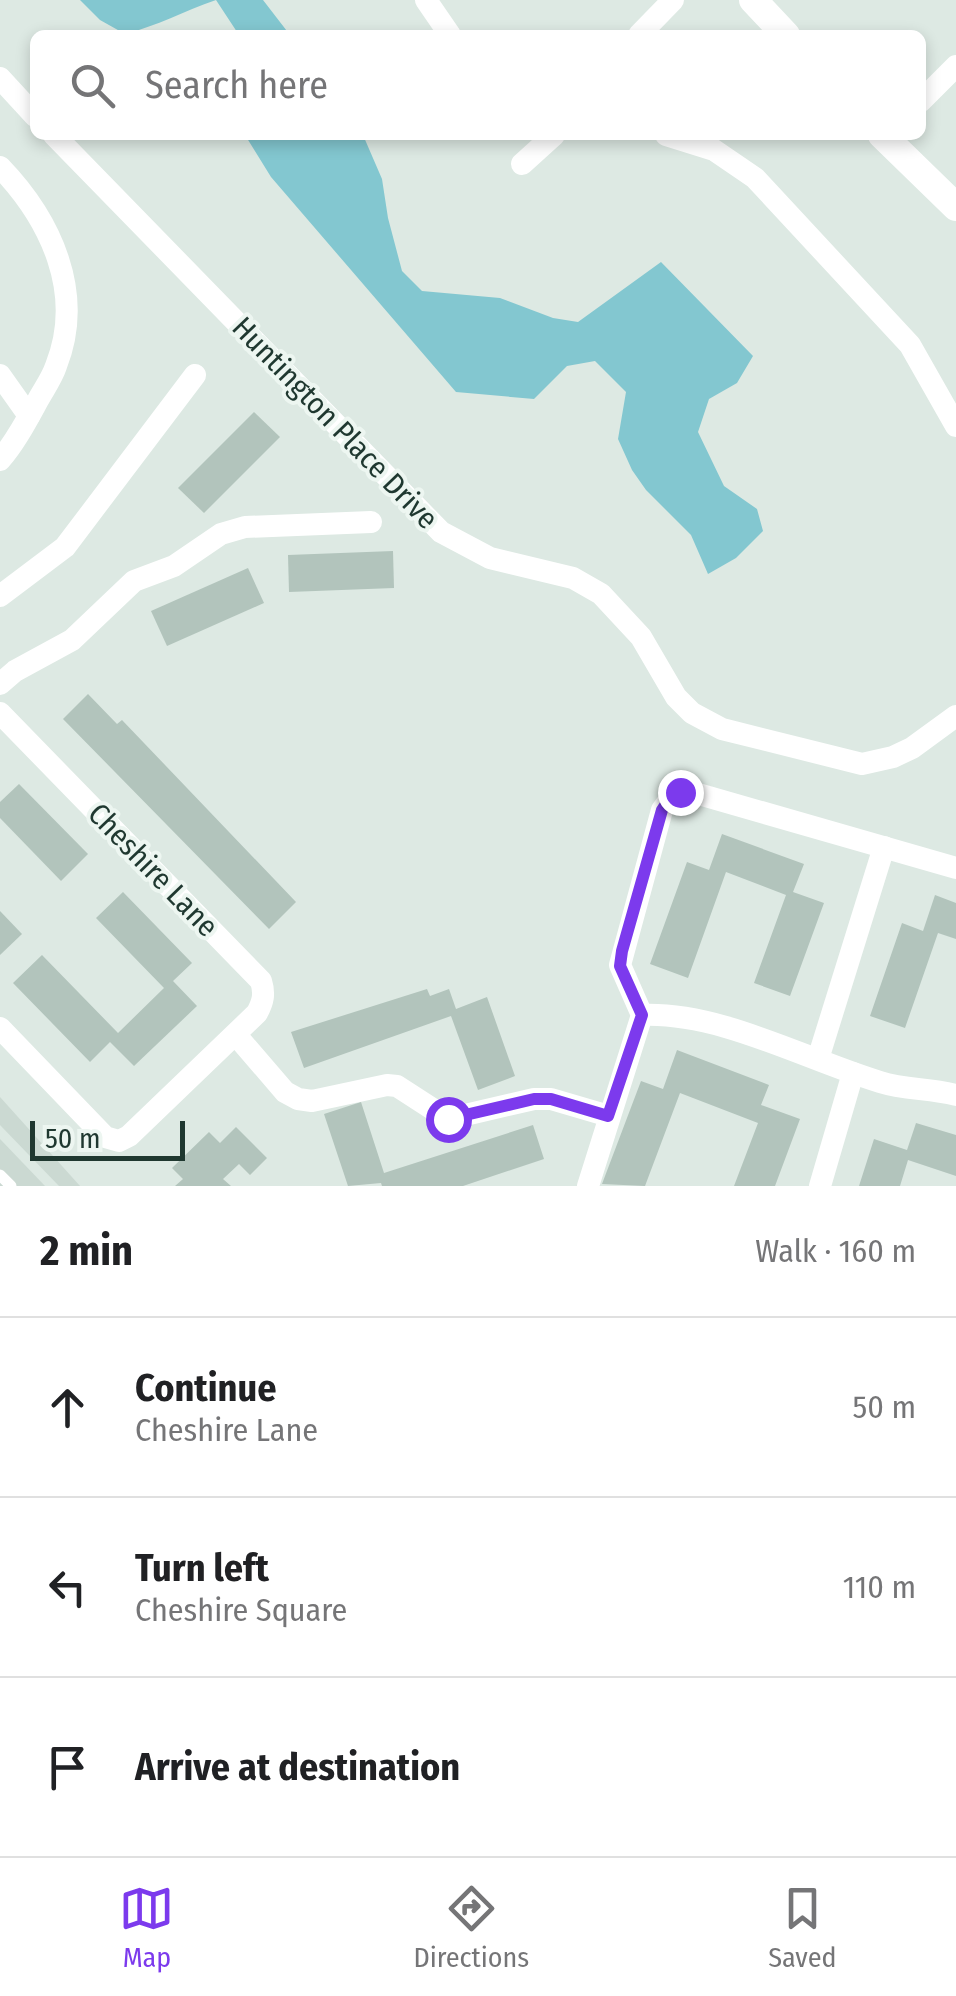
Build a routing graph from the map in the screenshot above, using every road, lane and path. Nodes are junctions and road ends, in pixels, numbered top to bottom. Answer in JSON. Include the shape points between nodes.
{"nodes":[{"id":1,"x":426,"y":0,"type":"edge"},
{"id":2,"x":673,"y":0,"type":"edge"},
{"id":3,"x":753,"y":0,"type":"edge"},
{"id":4,"x":447,"y":30,"type":"edge"},
{"id":5,"x":644,"y":30,"type":"edge"},
{"id":6,"x":781,"y":30,"type":"edge"},
{"id":7,"x":956,"y":66,"type":"edge"},
{"id":8,"x":0,"y":78,"type":"edge"},
{"id":9,"x":926,"y":96,"type":"edge"},
{"id":10,"x":30,"y":111,"type":"edge"},
{"id":11,"x":59,"y":140,"type":"edge"},
{"id":12,"x":548,"y":140,"type":"edge"},
{"id":13,"x":682,"y":140,"type":"edge"},
{"id":14,"x":889,"y":140,"type":"edge"},
{"id":15,"x":522,"y":164,"type":"dead end"},
{"id":16,"x":0,"y":168,"type":"edge"},
{"id":17,"x":956,"y":207,"type":"edge"},
{"id":18,"x":0,"y":375,"type":"edge"},
{"id":19,"x":195,"y":375,"type":"dead end"},
{"id":20,"x":29,"y":416,"type":"junction"},
{"id":21,"x":956,"y":426,"type":"edge"},
{"id":22,"x":0,"y":460,"type":"edge"},
{"id":23,"x":370,"y":522,"type":"dead end"},
{"id":24,"x":0,"y":596,"type":"edge"},
{"id":25,"x":0,"y":684,"type":"edge"},
{"id":26,"x":0,"y":712,"type":"edge"},
{"id":27,"x":956,"y":716,"type":"edge"},
{"id":28,"x":884,"y":847,"type":"junction"},
{"id":29,"x":956,"y":868,"type":"edge"},
{"id":30,"x":642,"y":1015,"type":"junction"},
{"id":31,"x":0,"y":1028,"type":"edge"},
{"id":32,"x":236,"y":1034,"type":"junction"},
{"id":33,"x":818,"y":1059,"type":"junction"},
{"id":34,"x":853,"y":1073,"type":"junction"},
{"id":35,"x":956,"y":1095,"type":"edge"},
{"id":36,"x":608,"y":1116,"type":"junction"},
{"id":37,"x":0,"y":1175,"type":"edge"},
{"id":38,"x":11,"y":1186,"type":"edge"},
{"id":39,"x":588,"y":1186,"type":"edge"},
{"id":40,"x":820,"y":1186,"type":"edge"}],
"edges":[{"from":1,"to":4,"type":"street"},
{"from":2,"to":5,"type":"street"},
{"from":3,"to":6,"type":"street"},
{"from":7,"to":9,"type":"street"},
{"from":8,"to":10,"type":"street"},
{"from":11,"to":27,"type":"street","name":"Huntington Place Drive","via":[[441,532],[490,558],[573,578],[601,594],[631,623],[692,713],[722,730],[862,764],[912,748]]},
{"from":12,"to":15,"type":"street"},
{"from":13,"to":21,"type":"street","via":[[714,150],[755,178],[910,345]]},
{"from":14,"to":17,"type":"street"},
{"from":16,"to":20,"type":"street","via":[[46,227],[64,283],[56,366]]},
{"from":18,"to":20,"type":"street"},
{"from":19,"to":24,"type":"street","via":[[66,547]]},
{"from":20,"to":22,"type":"street"},
{"from":23,"to":25,"type":"street","via":[[244,527],[221,534],[185,560],[134,581],[72,640]]},
{"from":26,"to":32,"type":"street","name":"Cheshire Lane","via":[[260,981],[263,1003]]},
{"from":28,"to":29,"type":"street"},
{"from":28,"to":30,"type":"street","via":[[688,791],[670,798],[620,966]]},
{"from":28,"to":33,"type":"street"},
{"from":30,"to":33,"type":"street","via":[[674,1014]]},
{"from":30,"to":36,"type":"street"},
{"from":31,"to":32,"type":"street","name":"Cheshire Lane","via":[[105,1137],[119,1141]]},
{"from":32,"to":36,"type":"street","via":[[298,1099],[387,1085],[448,1119],[534,1099]]},
{"from":33,"to":34,"type":"street"},
{"from":34,"to":35,"type":"street"},
{"from":34,"to":40,"type":"street"},
{"from":36,"to":39,"type":"street"},
{"from":37,"to":38,"type":"lane"}]}
